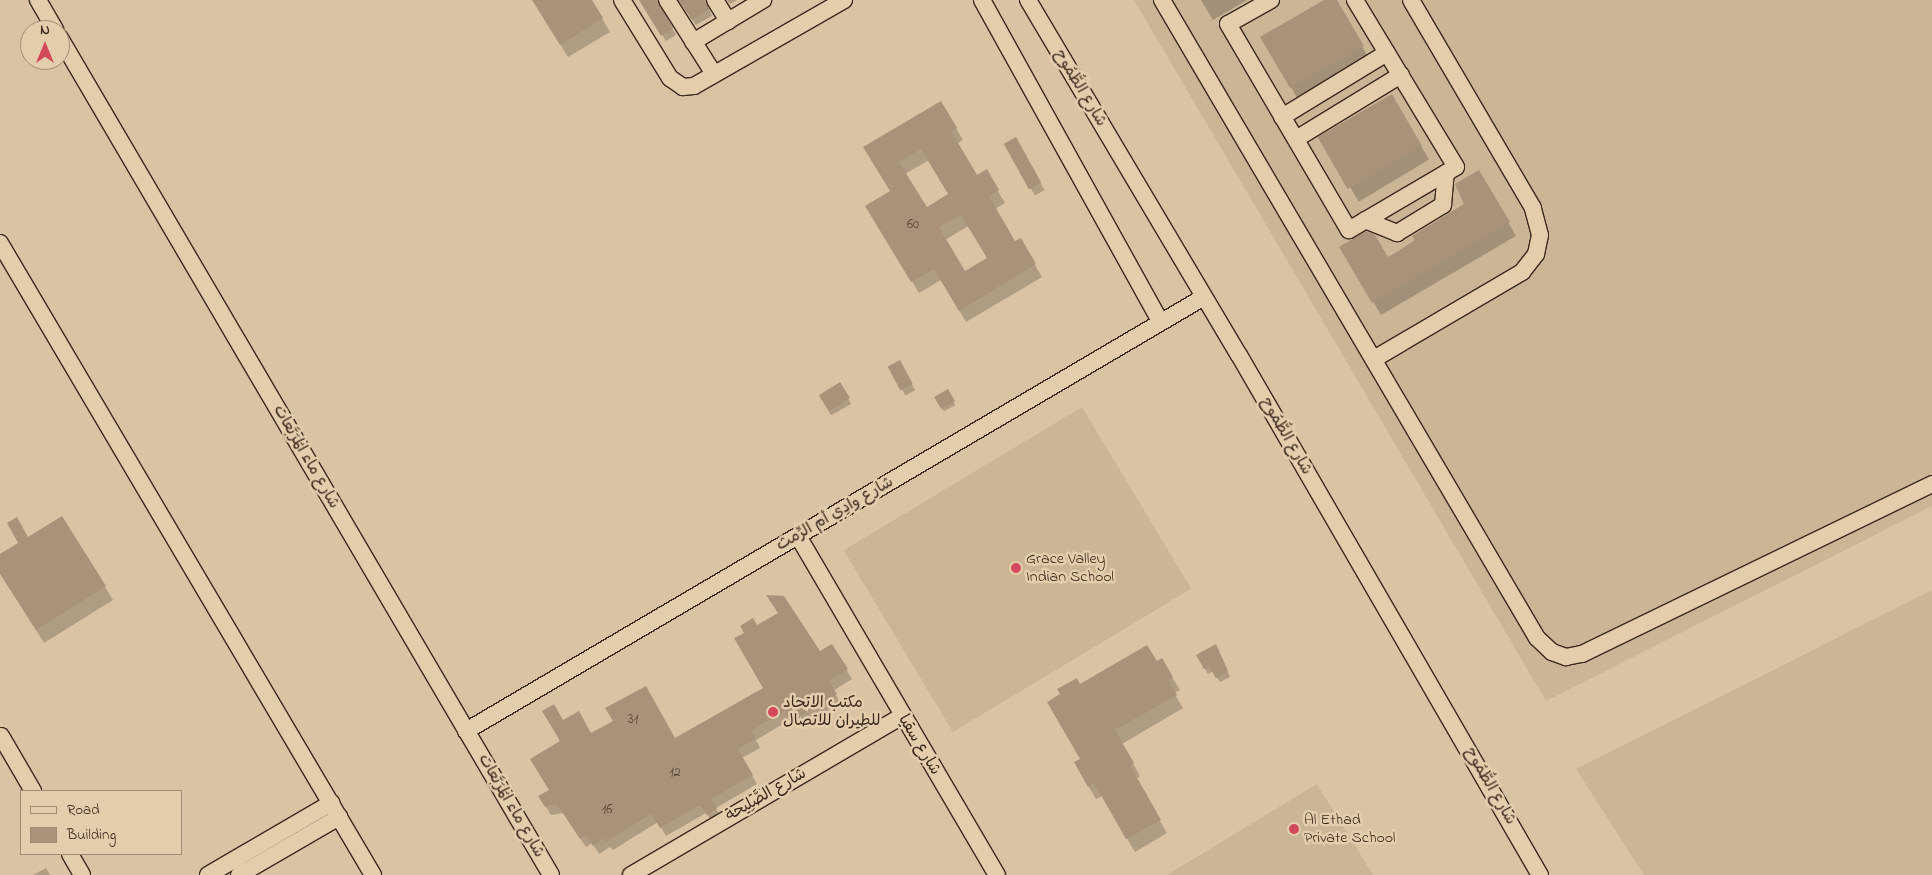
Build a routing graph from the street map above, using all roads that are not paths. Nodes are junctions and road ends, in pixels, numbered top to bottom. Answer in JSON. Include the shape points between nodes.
{"nodes":[{"id":1,"x":38,"y":0,"type":"edge"},
{"id":2,"x":622,"y":0,"type":"edge"},
{"id":3,"x":667,"y":0,"type":"edge"},
{"id":4,"x":715,"y":0,"type":"edge"},
{"id":5,"x":763,"y":0,"type":"edge"},
{"id":6,"x":844,"y":0,"type":"edge"},
{"id":7,"x":982,"y":0,"type":"edge"},
{"id":8,"x":1028,"y":0,"type":"edge"},
{"id":9,"x":1162,"y":0,"type":"edge"},
{"id":10,"x":1271,"y":0,"type":"edge"},
{"id":11,"x":1355,"y":0,"type":"edge"},
{"id":12,"x":1411,"y":0,"type":"edge"},
{"id":13,"x":49,"y":20,"type":"edge"},
{"id":14,"x":728,"y":21,"type":"junction"},
{"id":15,"x":693,"y":42,"type":"junction"},
{"id":16,"x":1387,"y":53,"type":"junction"},
{"id":17,"x":70,"y":55,"type":"edge"},
{"id":18,"x":714,"y":74,"type":"junction"},
{"id":19,"x":1401,"y":75,"type":"junction"},
{"id":20,"x":1282,"y":117,"type":"junction"},
{"id":21,"x":1296,"y":139,"type":"junction"},
{"id":22,"x":1446,"y":172,"type":"junction"},
{"id":23,"x":1365,"y":220,"type":"junction"},
{"id":24,"x":0,"y":244,"type":"edge"},
{"id":25,"x":1204,"y":297,"type":"junction"},
{"id":26,"x":1160,"y":321,"type":"junction"},
{"id":27,"x":1374,"y":359,"type":"junction"},
{"id":28,"x":1932,"y":484,"type":"edge"},
{"id":29,"x":798,"y":536,"type":"junction"},
{"id":30,"x":902,"y":716,"type":"junction"},
{"id":31,"x":466,"y":730,"type":"junction"},
{"id":32,"x":1,"y":736,"type":"edge"},
{"id":33,"x":32,"y":790,"type":"edge"},
{"id":34,"x":335,"y":810,"type":"junction"},
{"id":35,"x":71,"y":855,"type":"edge"},
{"id":36,"x":82,"y":875,"type":"edge"},
{"id":37,"x":208,"y":875,"type":"edge"},
{"id":38,"x":239,"y":875,"type":"edge"},
{"id":39,"x":373,"y":875,"type":"edge"},
{"id":40,"x":552,"y":875,"type":"edge"},
{"id":41,"x":631,"y":875,"type":"edge"},
{"id":42,"x":996,"y":875,"type":"edge"},
{"id":43,"x":1540,"y":875,"type":"edge"}],
"edges":[{"from":1,"to":13,"type":"street"},
{"from":2,"to":18,"type":"street","via":[[674,82],[689,87]]},
{"from":3,"to":15,"type":"street"},
{"from":4,"to":14,"type":"street"},
{"from":5,"to":14,"type":"street"},
{"from":6,"to":18,"type":"street"},
{"from":7,"to":26,"type":"street"},
{"from":8,"to":25,"type":"street","name":"شارع الطُّمُوح"},
{"from":9,"to":27,"type":"street"},
{"from":10,"to":20,"type":"street","via":[[1228,24]]},
{"from":11,"to":16,"type":"street"},
{"from":12,"to":27,"type":"street","via":[[1533,208],[1540,236],[1536,254],[1522,272]]},
{"from":14,"to":15,"type":"street"},
{"from":15,"to":18,"type":"street"},
{"from":16,"to":19,"type":"street"},
{"from":16,"to":20,"type":"street"},
{"from":17,"to":31,"type":"street","name":"شارع ماء المُرَبَّعات"},
{"from":19,"to":21,"type":"street"},
{"from":19,"to":22,"type":"street","via":[[1456,167]]},
{"from":20,"to":21,"type":"street"},
{"from":21,"to":23,"type":"street","via":[[1349,230]]},
{"from":22,"to":23,"type":"street"},
{"from":22,"to":23,"type":"street","via":[[1443,205],[1397,233]]},
{"from":24,"to":34,"type":"street"},
{"from":25,"to":26,"type":"street","name":"شارع وادِي أم الرِّمث"},
{"from":25,"to":43,"type":"street","name":"شارع الطُّمُوح"},
{"from":26,"to":29,"type":"street","name":"شارع وادِي أم الرِّمث"},
{"from":27,"to":28,"type":"street","via":[[1537,638],[1552,652],[1566,657],[1582,654]]},
{"from":29,"to":30,"type":"street","name":"شارع سقيا"},
{"from":29,"to":31,"type":"street","name":"شارع وادِي أم الرِّمث"},
{"from":30,"to":41,"type":"street","name":"شارع الصَّلِيحة"},
{"from":30,"to":42,"type":"street","name":"شارع سقيا"},
{"from":31,"to":40,"type":"street","name":"شارع ماء المُرَبَّعات"},
{"from":32,"to":33,"type":"street"},
{"from":34,"to":37,"type":"street"},
{"from":34,"to":38,"type":"street"},
{"from":34,"to":39,"type":"street"},
{"from":35,"to":36,"type":"street"}]}
